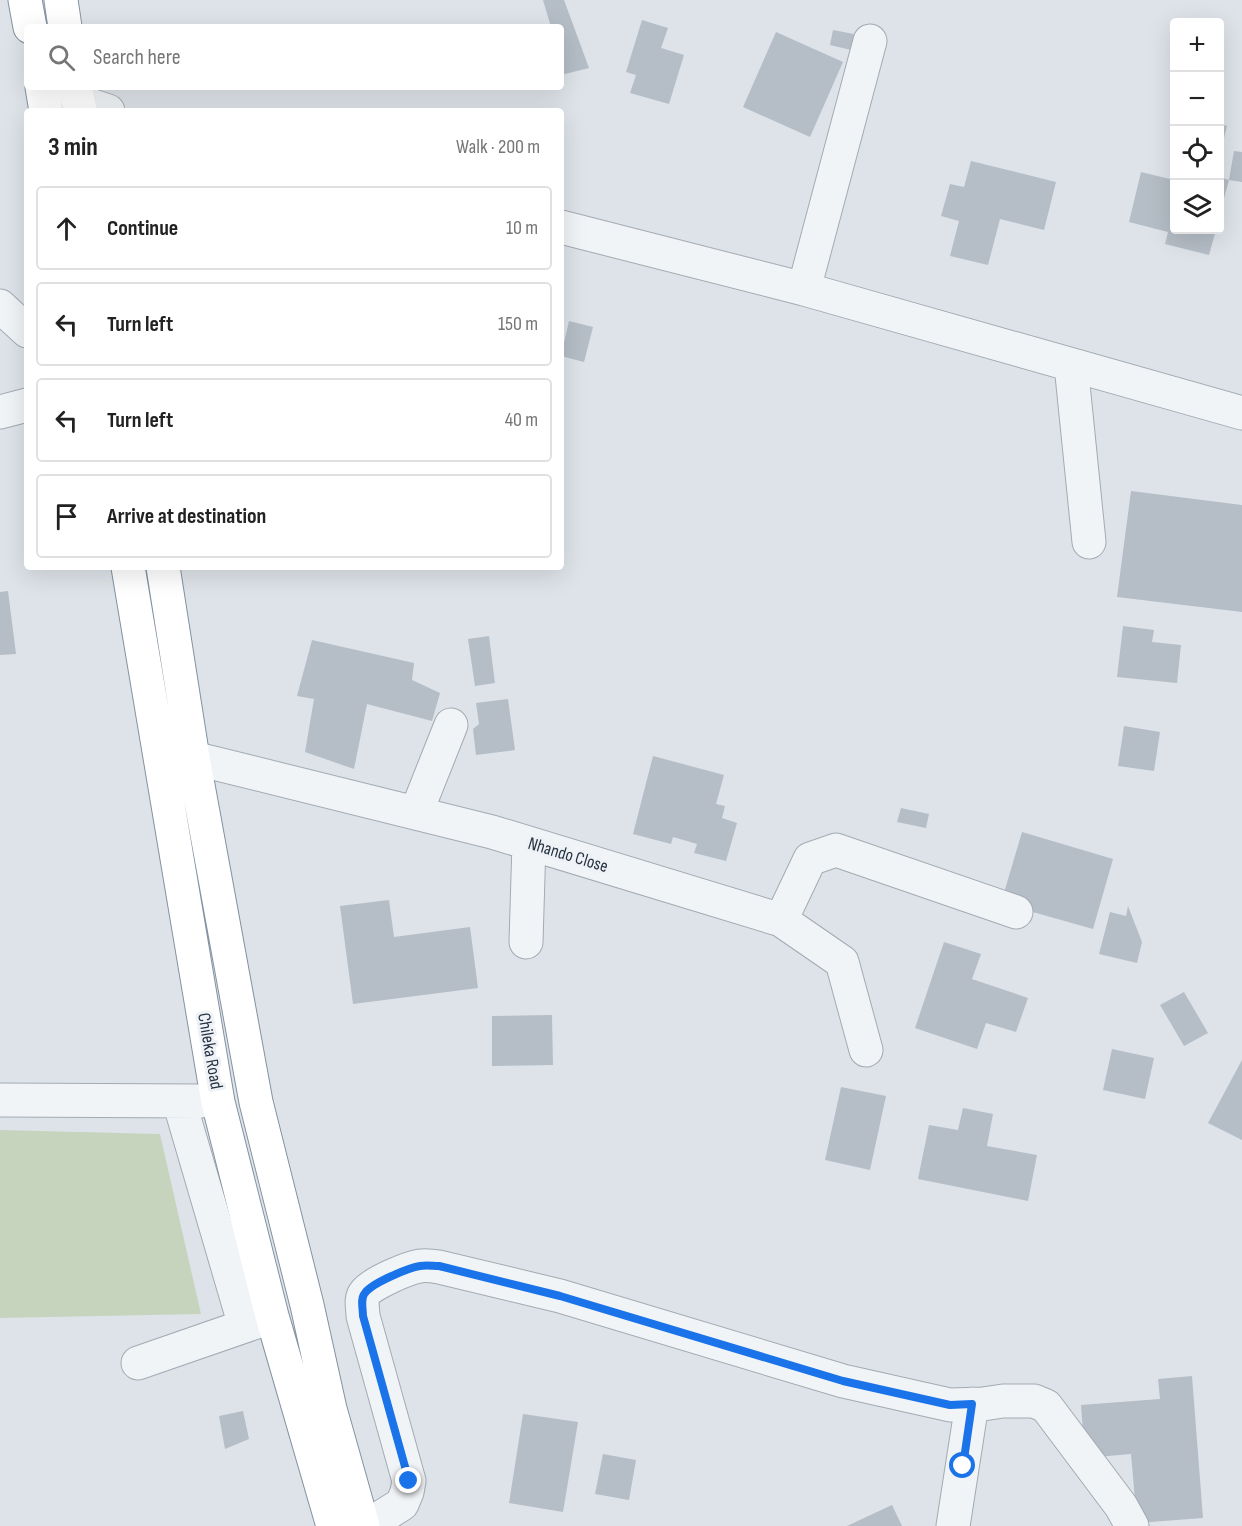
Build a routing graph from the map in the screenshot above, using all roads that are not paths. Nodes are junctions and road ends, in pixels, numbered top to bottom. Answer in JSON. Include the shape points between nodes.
{"nodes":[{"id":1,"x":25,"y":0,"type":"edge"},
{"id":2,"x":61,"y":0,"type":"edge"},
{"id":3,"x":29,"y":24,"type":"edge"},
{"id":4,"x":65,"y":24,"type":"edge"},
{"id":5,"x":870,"y":41,"type":"dead end"},
{"id":6,"x":42,"y":90,"type":"edge"},
{"id":7,"x":78,"y":100,"type":"edge"},
{"id":8,"x":46,"y":108,"type":"edge"},
{"id":9,"x":100,"y":108,"type":"edge"},
{"id":10,"x":564,"y":228,"type":"edge"},
{"id":11,"x":804,"y":289,"type":"junction"},
{"id":12,"x":0,"y":306,"type":"edge"},
{"id":13,"x":24,"y":328,"type":"edge"},
{"id":14,"x":1071,"y":365,"type":"junction"},
{"id":15,"x":24,"y":406,"type":"edge"},
{"id":16,"x":0,"y":412,"type":"edge"},
{"id":17,"x":1242,"y":413,"type":"edge"},
{"id":18,"x":1089,"y":542,"type":"dead end"},
{"id":19,"x":129,"y":570,"type":"edge"},
{"id":20,"x":163,"y":570,"type":"edge"},
{"id":21,"x":451,"y":725,"type":"dead end"},
{"id":22,"x":193,"y":758,"type":"junction"},
{"id":23,"x":416,"y":813,"type":"junction"},
{"id":24,"x":529,"y":843,"type":"junction"},
{"id":25,"x":1016,"y":912,"type":"dead end"},
{"id":26,"x":781,"y":920,"type":"junction"},
{"id":27,"x":526,"y":942,"type":"dead end"},
{"id":28,"x":866,"y":1050,"type":"dead end"},
{"id":29,"x":0,"y":1100,"type":"edge"},
{"id":30,"x":179,"y":1101,"type":"junction"},
{"id":31,"x":218,"y":1102,"type":"junction"},
{"id":32,"x":259,"y":1321,"type":"junction"},
{"id":33,"x":138,"y":1363,"type":"dead end"},
{"id":34,"x":972,"y":1404,"type":"junction"},
{"id":35,"x":333,"y":1526,"type":"edge"},
{"id":36,"x":365,"y":1526,"type":"edge"},
{"id":37,"x":953,"y":1526,"type":"edge"},
{"id":38,"x":1132,"y":1526,"type":"edge"}],
"edges":[{"from":1,"to":3,"type":"highway"},
{"from":2,"to":4,"type":"highway"},
{"from":5,"to":11,"type":"street"},
{"from":6,"to":8,"type":"highway"},
{"from":7,"to":9,"type":"street"},
{"from":10,"to":11,"type":"street"},
{"from":11,"to":14,"type":"street"},
{"from":12,"to":13,"type":"street"},
{"from":14,"to":17,"type":"street"},
{"from":14,"to":18,"type":"street"},
{"from":15,"to":16,"type":"street"},
{"from":19,"to":31,"type":"highway","name":"Chileka Road"},
{"from":20,"to":22,"type":"highway","name":"Chileka Road"},
{"from":21,"to":23,"type":"street"},
{"from":22,"to":23,"type":"street","name":"Nhando Close"},
{"from":22,"to":36,"type":"highway","name":"Chileka Road","via":[[256,1102],[330,1409]]},
{"from":23,"to":24,"type":"street","name":"Nhando Close"},
{"from":24,"to":26,"type":"street","name":"Nhando Close"},
{"from":24,"to":27,"type":"street"},
{"from":25,"to":26,"type":"street","via":[[836,850],[810,860]]},
{"from":26,"to":28,"type":"street","name":"Nhando Close","via":[[842,962]]},
{"from":29,"to":30,"type":"street"},
{"from":30,"to":31,"type":"street"},
{"from":30,"to":32,"type":"street"},
{"from":31,"to":32,"type":"highway","name":"Chileka Road"},
{"from":32,"to":33,"type":"street"},
{"from":32,"to":35,"type":"highway","name":"Chileka Road"},
{"from":34,"to":36,"type":"street","via":[[950,1405],[843,1381],[560,1296],[439,1266],[421,1266],[372,1286],[362,1299],[363,1316],[409,1481],[402,1504]]},
{"from":34,"to":37,"type":"street"},
{"from":34,"to":38,"type":"street","via":[[1035,1401],[1046,1406]]}]}
